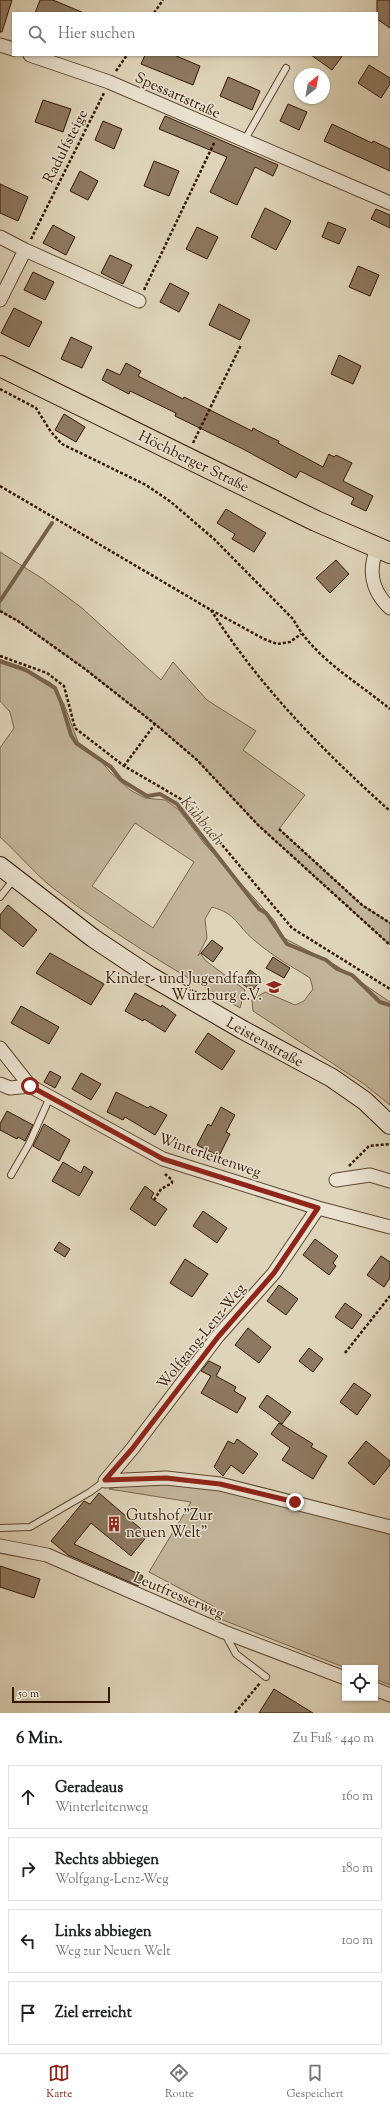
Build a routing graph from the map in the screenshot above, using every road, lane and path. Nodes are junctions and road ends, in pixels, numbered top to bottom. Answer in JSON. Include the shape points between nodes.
{"nodes":[{"id":1,"x":163,"y":0,"type":"edge"},
{"id":2,"x":155,"y":12,"type":"edge"},
{"id":3,"x":0,"y":45,"type":"edge"},
{"id":4,"x":12,"y":49,"type":"edge"},
{"id":5,"x":33,"y":56,"type":"edge"},
{"id":6,"x":126,"y":56,"type":"edge"},
{"id":7,"x":286,"y":68,"type":"dead end"},
{"id":8,"x":109,"y":82,"type":"junction"},
{"id":9,"x":220,"y":131,"type":"junction"},
{"id":10,"x":244,"y":141,"type":"junction"},
{"id":11,"x":390,"y":203,"type":"edge"},
{"id":12,"x":0,"y":237,"type":"edge"},
{"id":13,"x":26,"y":250,"type":"junction"},
{"id":14,"x":0,"y":300,"type":"edge"},
{"id":15,"x":139,"y":301,"type":"joint"},
{"id":16,"x":241,"y":345,"type":"dead end"},
{"id":17,"x":0,"y":366,"type":"edge"},
{"id":18,"x":0,"y":389,"type":"edge"},
{"id":19,"x":186,"y":457,"type":"junction"},
{"id":20,"x":0,"y":486,"type":"edge"},
{"id":21,"x":384,"y":551,"type":"edge"},
{"id":22,"x":390,"y":608,"type":"edge"},
{"id":23,"x":211,"y":610,"type":"junction"},
{"id":24,"x":0,"y":611,"type":"edge"},
{"id":25,"x":301,"y":634,"type":"junction"},
{"id":26,"x":0,"y":656,"type":"edge"},
{"id":27,"x":390,"y":709,"type":"edge"},
{"id":28,"x":155,"y":724,"type":"junction"},
{"id":29,"x":124,"y":766,"type":"junction"},
{"id":30,"x":390,"y":811,"type":"edge"},
{"id":31,"x":279,"y":828,"type":"dead end"},
{"id":32,"x":0,"y":866,"type":"edge"},
{"id":33,"x":15,"y":878,"type":"junction"},
{"id":34,"x":0,"y":897,"type":"edge"},
{"id":35,"x":390,"y":923,"type":"edge"},
{"id":36,"x":390,"y":946,"type":"edge"},
{"id":37,"x":390,"y":990,"type":"edge"},
{"id":38,"x":0,"y":1048,"type":"edge"},
{"id":39,"x":0,"y":1084,"type":"edge"},
{"id":40,"x":30,"y":1086,"type":"junction"},
{"id":41,"x":50,"y":1097,"type":"junction"},
{"id":42,"x":390,"y":1125,"type":"edge"},
{"id":43,"x":163,"y":1159,"type":"junction"},
{"id":44,"x":11,"y":1175,"type":"dead end"},
{"id":45,"x":336,"y":1180,"type":"dead end"},
{"id":46,"x":390,"y":1181,"type":"edge"},
{"id":47,"x":154,"y":1200,"type":"dead end"},
{"id":48,"x":318,"y":1208,"type":"junction"},
{"id":49,"x":390,"y":1227,"type":"edge"},
{"id":50,"x":390,"y":1296,"type":"edge"},
{"id":51,"x":345,"y":1353,"type":"dead end"},
{"id":52,"x":105,"y":1480,"type":"junction"},
{"id":53,"x":390,"y":1527,"type":"edge"},
{"id":54,"x":0,"y":1528,"type":"edge"},
{"id":55,"x":0,"y":1546,"type":"edge"},
{"id":56,"x":224,"y":1632,"type":"junction"},
{"id":57,"x":266,"y":1677,"type":"joint"},
{"id":58,"x":342,"y":1677,"type":"edge"},
{"id":59,"x":378,"y":1690,"type":"edge"},
{"id":60,"x":390,"y":1695,"type":"edge"},
{"id":61,"x":235,"y":1713,"type":"edge"}],
"edges":[{"from":1,"to":2,"type":"path"},
{"from":3,"to":4,"type":"street"},
{"from":5,"to":8,"type":"street","name":"Spessartstraße"},
{"from":6,"to":8,"type":"path","name":"Radulfsteige"},
{"from":7,"to":10,"type":"lane"},
{"from":8,"to":9,"type":"street","name":"Spessartstraße"},
{"from":8,"to":13,"type":"path","name":"Radulfsteige"},
{"from":9,"to":10,"type":"street","name":"Spessartstraße"},
{"from":9,"to":15,"type":"path"},
{"from":10,"to":11,"type":"street","name":"Spessartstraße"},
{"from":12,"to":13,"type":"street"},
{"from":13,"to":14,"type":"street"},
{"from":13,"to":15,"type":"street"},
{"from":16,"to":19,"type":"path"},
{"from":17,"to":19,"type":"main road","name":"Höchberger Straße"},
{"from":18,"to":25,"type":"path","via":[[36,408],[62,444],[146,485],[171,502],[214,539],[293,618]]},
{"from":19,"to":21,"type":"main road","name":"Höchberger Straße","via":[[316,521]]},
{"from":20,"to":23,"type":"path"},
{"from":21,"to":22,"type":"street","via":[[372,562],[371,574],[373,585],[382,601]]},
{"from":23,"to":25,"type":"path","via":[[277,644],[290,642]]},
{"from":23,"to":30,"type":"path","via":[[234,646],[284,707]]},
{"from":24,"to":28,"type":"path","via":[[85,669]]},
{"from":25,"to":27,"type":"path","via":[[323,656]]},
{"from":26,"to":29,"type":"path","via":[[47,673],[64,686],[75,728]]},
{"from":28,"to":29,"type":"path"},
{"from":28,"to":36,"type":"path","via":[[197,760],[258,825]]},
{"from":29,"to":37,"type":"path","via":[[186,802],[292,928]]},
{"from":31,"to":35,"type":"path","via":[[362,905]]},
{"from":32,"to":33,"type":"main road","name":"Leistenstraße"},
{"from":33,"to":34,"type":"lane"},
{"from":33,"to":42,"type":"main road","name":"Leistenstraße","via":[[93,938],[150,976],[332,1078],[365,1101]]},
{"from":38,"to":40,"type":"street","name":"Winterleitenweg"},
{"from":39,"to":40,"type":"street","via":[[10,1088]]},
{"from":40,"to":41,"type":"street","name":"Winterleitenweg"},
{"from":41,"to":43,"type":"street","name":"Winterleitenweg"},
{"from":41,"to":44,"type":"lane","via":[[29,1144]]},
{"from":43,"to":47,"type":"path","via":[[159,1168],[172,1183],[161,1189]]},
{"from":43,"to":48,"type":"street","name":"Winterleitenweg"},
{"from":45,"to":46,"type":"street","via":[[370,1175]]},
{"from":48,"to":49,"type":"street","name":"Winterleitenweg"},
{"from":48,"to":52,"type":"street","name":"Wolfgang-Lenz-Weg","via":[[274,1273],[218,1337]]},
{"from":50,"to":51,"type":"path"},
{"from":52,"to":53,"type":"street","via":[[166,1478],[220,1484]]},
{"from":52,"to":54,"type":"lane","via":[[90,1492],[30,1527]]},
{"from":55,"to":56,"type":"street","name":"Leutfresserweg","via":[[47,1555]]},
{"from":56,"to":57,"type":"lane","via":[[236,1654]]},
{"from":56,"to":58,"type":"street","name":"Leutfresserweg"},
{"from":57,"to":61,"type":"path"},
{"from":59,"to":60,"type":"street"}]}
